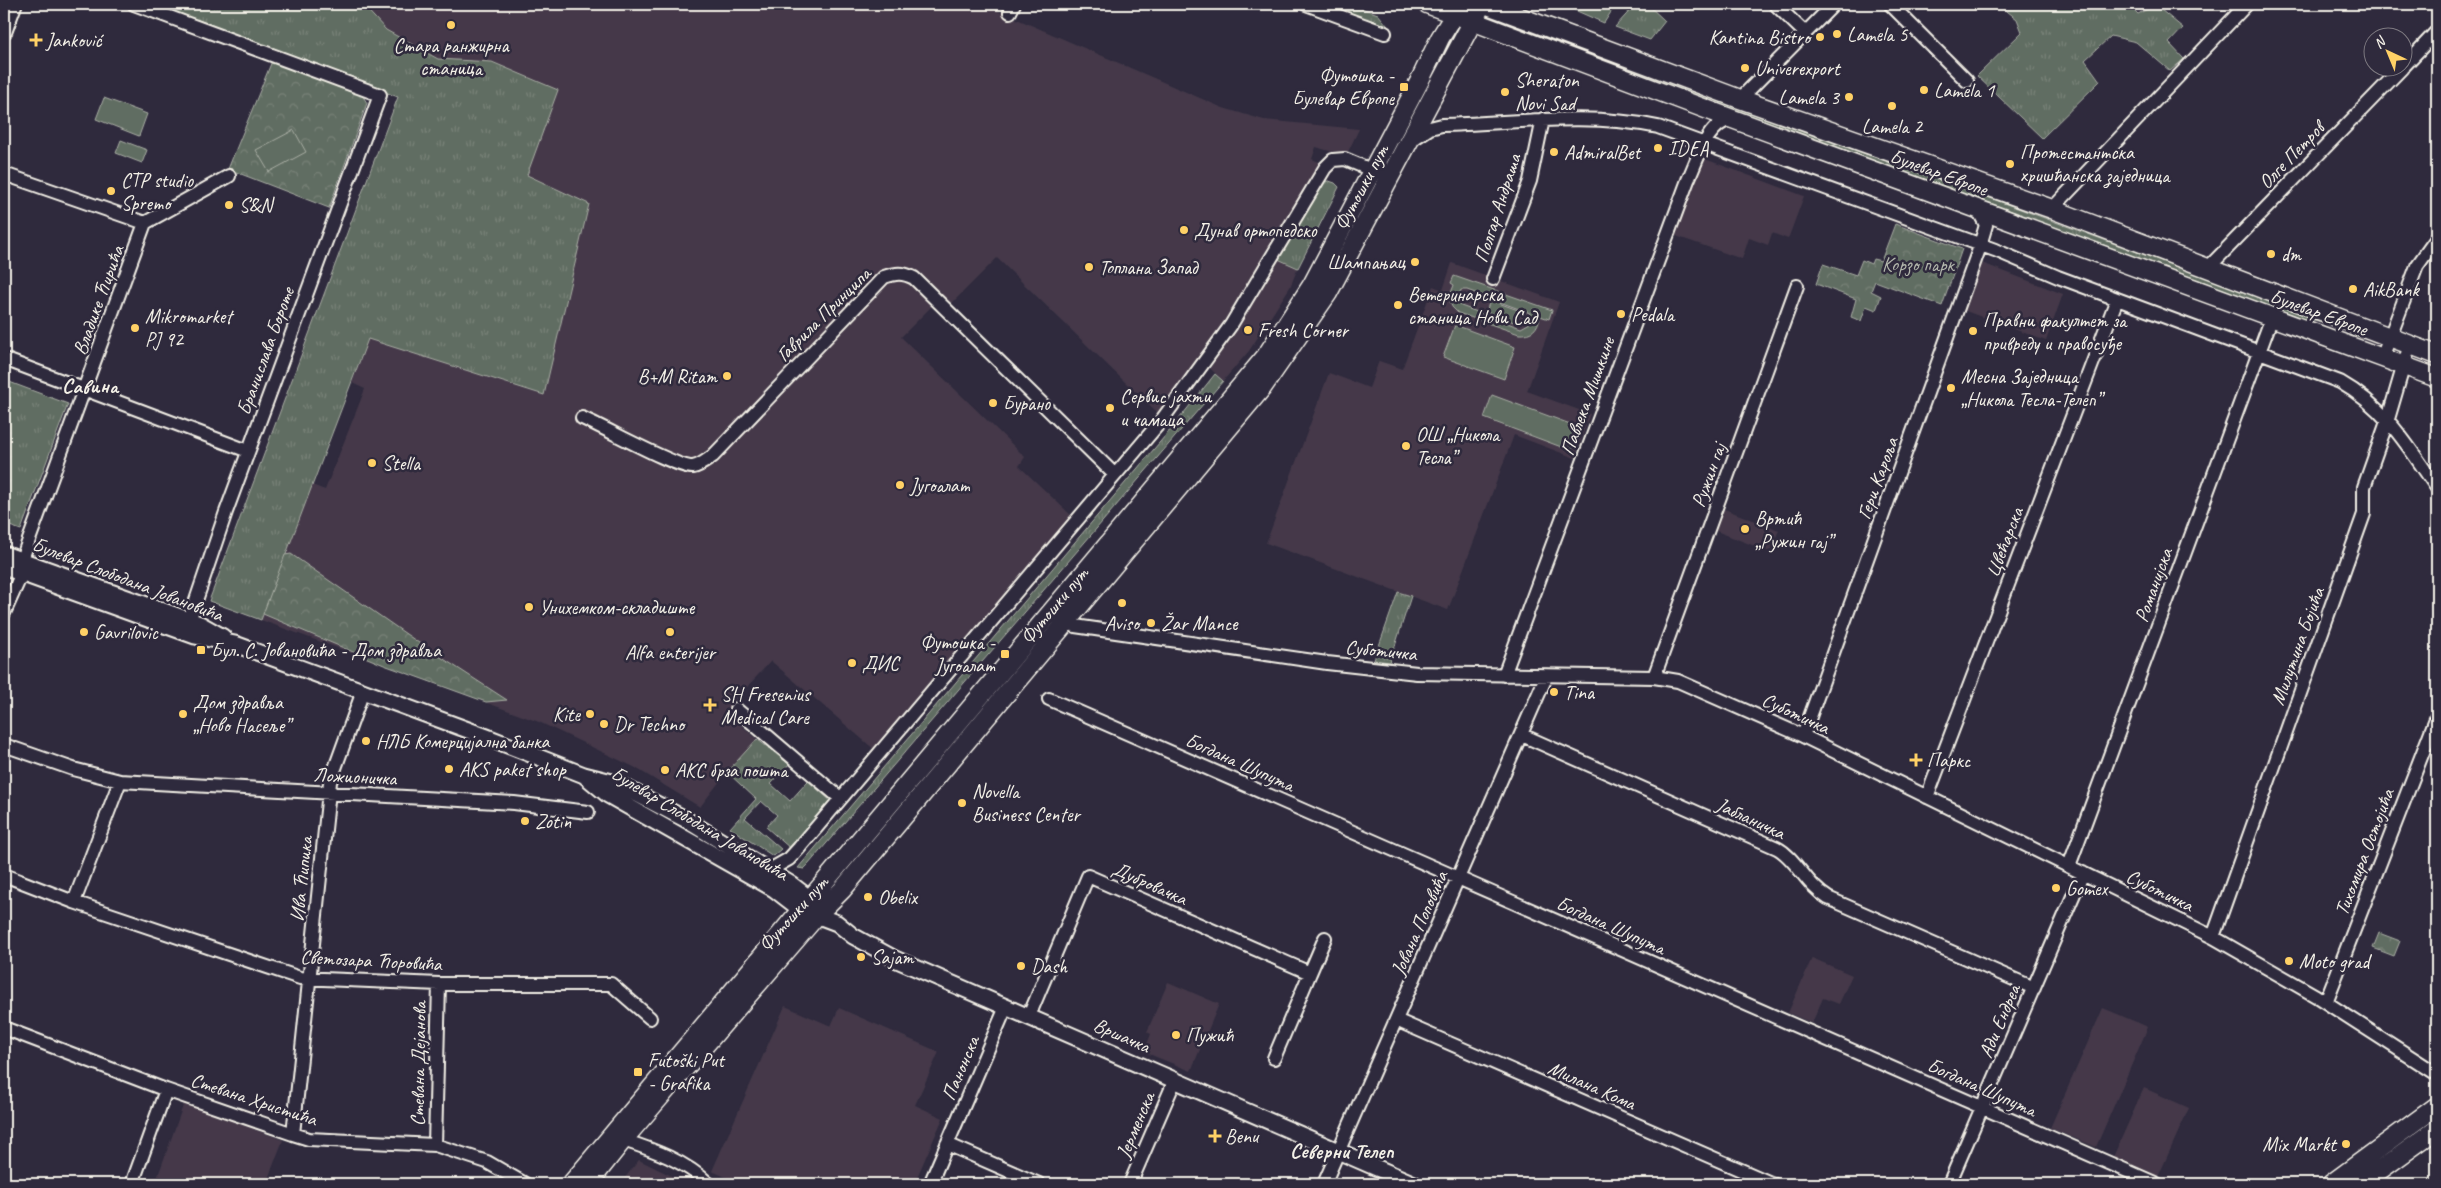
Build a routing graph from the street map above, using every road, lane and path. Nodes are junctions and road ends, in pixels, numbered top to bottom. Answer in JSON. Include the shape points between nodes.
{"nodes":[{"id":1,"x":14,"y":4,"type":"edge"},
{"id":2,"x":134,"y":4,"type":"edge"},
{"id":3,"x":1306,"y":4,"type":"edge"},
{"id":4,"x":1427,"y":4,"type":"edge"},
{"id":5,"x":1484,"y":4,"type":"edge"},
{"id":6,"x":1775,"y":4,"type":"edge"},
{"id":7,"x":1834,"y":4,"type":"edge"},
{"id":8,"x":1890,"y":4,"type":"edge"},
{"id":9,"x":2240,"y":6,"type":"edge"},
{"id":10,"x":1457,"y":9,"type":"edge"},
{"id":11,"x":1473,"y":21,"type":"junction"},
{"id":12,"x":4,"y":31,"type":"edge"},
{"id":13,"x":2437,"y":31,"type":"edge"},
{"id":14,"x":1385,"y":33,"type":"dead end"},
{"id":15,"x":1805,"y":34,"type":"junction"},
{"id":16,"x":2414,"y":55,"type":"edge"},
{"id":17,"x":2392,"y":78,"type":"edge"},
{"id":18,"x":1967,"y":81,"type":"dead end"},
{"id":19,"x":1740,"y":99,"type":"junction"},
{"id":20,"x":1428,"y":105,"type":"junction"},
{"id":21,"x":1700,"y":107,"type":"junction"},
{"id":22,"x":1543,"y":119,"type":"junction"},
{"id":23,"x":1732,"y":119,"type":"junction"},
{"id":24,"x":1442,"y":125,"type":"junction"},
{"id":25,"x":1712,"y":132,"type":"junction"},
{"id":26,"x":1410,"y":141,"type":"junction"},
{"id":27,"x":1706,"y":144,"type":"junction"},
{"id":28,"x":1372,"y":172,"type":"junction"},
{"id":29,"x":4,"y":174,"type":"edge"},
{"id":30,"x":229,"y":176,"type":"dead end"},
{"id":31,"x":1390,"y":178,"type":"junction"},
{"id":32,"x":1976,"y":208,"type":"junction"},
{"id":33,"x":2052,"y":209,"type":"junction"},
{"id":34,"x":2003,"y":218,"type":"junction"},
{"id":35,"x":145,"y":223,"type":"junction"},
{"id":36,"x":1983,"y":238,"type":"junction"},
{"id":37,"x":2437,"y":238,"type":"edge"},
{"id":38,"x":2208,"y":268,"type":"junction"},
{"id":39,"x":1493,"y":279,"type":"dead end"},
{"id":40,"x":1797,"y":286,"type":"dead end"},
{"id":41,"x":2116,"y":299,"type":"junction"},
{"id":42,"x":2272,"y":317,"type":"junction"},
{"id":43,"x":2389,"y":337,"type":"junction"},
{"id":44,"x":2410,"y":344,"type":"junction"},
{"id":45,"x":2258,"y":352,"type":"junction"},
{"id":46,"x":2437,"y":355,"type":"edge"},
{"id":47,"x":2382,"y":358,"type":"junction"},
{"id":48,"x":4,"y":359,"type":"edge"},
{"id":49,"x":2404,"y":366,"type":"junction"},
{"id":50,"x":2437,"y":378,"type":"edge"},
{"id":51,"x":85,"y":389,"type":"junction"},
{"id":52,"x":582,"y":418,"type":"dead end"},
{"id":53,"x":2388,"y":419,"type":"junction"},
{"id":54,"x":248,"y":451,"type":"junction"},
{"id":55,"x":1115,"y":475,"type":"junction"},
{"id":56,"x":2437,"y":488,"type":"edge"},
{"id":57,"x":4,"y":554,"type":"edge"},
{"id":58,"x":4,"y":566,"type":"edge"},
{"id":59,"x":22,"y":566,"type":"junction"},
{"id":60,"x":1062,"y":601,"type":"junction"},
{"id":61,"x":4,"y":613,"type":"edge"},
{"id":62,"x":189,"y":620,"type":"junction"},
{"id":63,"x":1067,"y":622,"type":"junction"},
{"id":64,"x":236,"y":644,"type":"junction"},
{"id":65,"x":1504,"y":675,"type":"junction"},
{"id":66,"x":1546,"y":677,"type":"junction"},
{"id":67,"x":1654,"y":677,"type":"junction"},
{"id":68,"x":363,"y":691,"type":"junction"},
{"id":69,"x":1049,"y":699,"type":"dead end"},
{"id":70,"x":736,"y":709,"type":"dead end"},
{"id":71,"x":2437,"y":716,"type":"edge"},
{"id":72,"x":1522,"y":735,"type":"junction"},
{"id":73,"x":1803,"y":736,"type":"junction"},
{"id":74,"x":4,"y":745,"type":"edge"},
{"id":75,"x":584,"y":775,"type":"junction"},
{"id":76,"x":120,"y":781,"type":"junction"},
{"id":77,"x":328,"y":793,"type":"junction"},
{"id":78,"x":840,"y":798,"type":"junction"},
{"id":79,"x":1927,"y":798,"type":"junction"},
{"id":80,"x":588,"y":812,"type":"dead end"},
{"id":81,"x":2069,"y":866,"type":"junction"},
{"id":82,"x":768,"y":870,"type":"junction"},
{"id":83,"x":2083,"y":873,"type":"junction"},
{"id":84,"x":4,"y":875,"type":"edge"},
{"id":85,"x":1459,"y":879,"type":"junction"},
{"id":86,"x":74,"y":902,"type":"junction"},
{"id":87,"x":805,"y":904,"type":"junction"},
{"id":88,"x":818,"y":914,"type":"junction"},
{"id":89,"x":2213,"y":937,"type":"junction"},
{"id":90,"x":1325,"y":938,"type":"dead end"},
{"id":91,"x":1310,"y":973,"type":"junction"},
{"id":92,"x":310,"y":979,"type":"junction"},
{"id":93,"x":439,"y":984,"type":"junction"},
{"id":94,"x":2034,"y":988,"type":"junction"},
{"id":95,"x":2326,"y":1002,"type":"junction"},
{"id":96,"x":1006,"y":1006,"type":"junction"},
{"id":97,"x":1029,"y":1016,"type":"junction"},
{"id":98,"x":650,"y":1018,"type":"dead end"},
{"id":99,"x":1396,"y":1020,"type":"junction"},
{"id":100,"x":4,"y":1028,"type":"edge"},
{"id":101,"x":1274,"y":1058,"type":"dead end"},
{"id":102,"x":2437,"y":1074,"type":"edge"},
{"id":103,"x":1174,"y":1080,"type":"junction"},
{"id":104,"x":166,"y":1090,"type":"junction"},
{"id":105,"x":2437,"y":1106,"type":"edge"},
{"id":106,"x":1982,"y":1108,"type":"junction"},
{"id":107,"x":2437,"y":1129,"type":"edge"},
{"id":108,"x":293,"y":1134,"type":"junction"},
{"id":109,"x":623,"y":1140,"type":"junction"},
{"id":110,"x":948,"y":1144,"type":"junction"},
{"id":111,"x":436,"y":1145,"type":"junction"},
{"id":112,"x":1338,"y":1152,"type":"junction"},
{"id":113,"x":132,"y":1184,"type":"edge"},
{"id":114,"x":525,"y":1184,"type":"edge"},
{"id":115,"x":571,"y":1184,"type":"edge"},
{"id":116,"x":588,"y":1184,"type":"edge"},
{"id":117,"x":709,"y":1184,"type":"edge"},
{"id":118,"x":930,"y":1184,"type":"edge"},
{"id":119,"x":1039,"y":1184,"type":"edge"},
{"id":120,"x":1130,"y":1184,"type":"edge"},
{"id":121,"x":1324,"y":1184,"type":"edge"},
{"id":122,"x":1414,"y":1184,"type":"edge"},
{"id":123,"x":1773,"y":1184,"type":"edge"},
{"id":124,"x":1949,"y":1184,"type":"edge"},
{"id":125,"x":2157,"y":1184,"type":"edge"},
{"id":126,"x":2331,"y":1184,"type":"edge"},
{"id":127,"x":2362,"y":1184,"type":"edge"}],
"edges":[{"from":1,"to":12,"type":"street"},
{"from":2,"to":54,"type":"street","name":"Бранислава Бороте","via":[[380,95]]},
{"from":3,"to":14,"type":"street"},
{"from":4,"to":10,"type":"main road","name":"Булевар Европе"},
{"from":5,"to":11,"type":"main road","name":"Футошки пут"},
{"from":5,"to":19,"type":"main road","name":"Булевар Европе"},
{"from":6,"to":15,"type":"street"},
{"from":7,"to":15,"type":"street"},
{"from":8,"to":18,"type":"street"},
{"from":9,"to":33,"type":"street"},
{"from":10,"to":11,"type":"main road","name":"Булевар Европе"},
{"from":10,"to":28,"type":"main road","name":"Футошки пут"},
{"from":11,"to":20,"type":"main road","name":"Футошки пут"},
{"from":11,"to":21,"type":"main road","name":"Булевар Европе"},
{"from":13,"to":16,"type":"street","name":"Олге Петров"},
{"from":15,"to":19,"type":"street"},
{"from":17,"to":38,"type":"street","name":"Олге Петров"},
{"from":19,"to":33,"type":"main road","name":"Булевар Европе"},
{"from":20,"to":24,"type":"street","via":[[1430,120]]},
{"from":20,"to":26,"type":"main road","name":"Футошки пут"},
{"from":21,"to":23,"type":"main road","name":"Булевар Европе"},
{"from":21,"to":25,"type":"street","via":[[1710,117]]},
{"from":22,"to":24,"type":"street","name":"Полгар Андраша"},
{"from":22,"to":27,"type":"street","name":"Полгар Андраша","via":[[1628,120]]},
{"from":22,"to":39,"type":"street","name":"Полгар Андраша","via":[[1530,181]]},
{"from":23,"to":25,"type":"street","via":[[1721,123]]},
{"from":23,"to":32,"type":"main road","name":"Булевар Европе"},
{"from":24,"to":26,"type":"street","via":[[1430,128]]},
{"from":25,"to":27,"type":"street","name":"Павлека Мишкине"},
{"from":26,"to":31,"type":"main road","name":"Футошки пут"},
{"from":27,"to":36,"type":"street"},
{"from":27,"to":65,"type":"street","name":"Павлека Мишкине","via":[[1688,180]]},
{"from":28,"to":31,"type":"street"},
{"from":28,"to":55,"type":"street","via":[[1345,159],[1333,160],[1325,168],[1231,325],[1161,421]]},
{"from":28,"to":60,"type":"main road","name":"Футошки пут","via":[[1312,285],[1266,356]]},
{"from":29,"to":35,"type":"street"},
{"from":30,"to":35,"type":"street"},
{"from":31,"to":63,"type":"main road","name":"Футошки пут","via":[[1328,293],[1262,388]]},
{"from":32,"to":34,"type":"main road","name":"Булевар Европе"},
{"from":32,"to":36,"type":"street","via":[[1986,221]]},
{"from":33,"to":38,"type":"main road","name":"Булевар Европе"},
{"from":34,"to":36,"type":"street","via":[[1992,223]]},
{"from":34,"to":42,"type":"main road","name":"Булевар Европе"},
{"from":35,"to":51,"type":"street","name":"Владике Ћирића"},
{"from":36,"to":41,"type":"street"},
{"from":36,"to":73,"type":"street","name":"Гери Кароља"},
{"from":37,"to":43,"type":"street","via":[[2417,266]]},
{"from":38,"to":43,"type":"main road","name":"Булевар Европе"},
{"from":40,"to":67,"type":"street","name":"Ружин гај"},
{"from":41,"to":45,"type":"street"},
{"from":41,"to":79,"type":"street","name":"Цвећарска"},
{"from":42,"to":45,"type":"street","name":"Романијска"},
{"from":42,"to":47,"type":"main road","name":"Булевар Европе"},
{"from":43,"to":44,"type":"main road","name":"Булевар Европе"},
{"from":43,"to":47,"type":"street"},
{"from":44,"to":46,"type":"main road","name":"Булевар Европе"},
{"from":44,"to":49,"type":"street","name":"Милутина Бојића"},
{"from":45,"to":53,"type":"street","via":[[2340,382]]},
{"from":45,"to":81,"type":"street","name":"Романијска"},
{"from":47,"to":49,"type":"main road","name":"Булевар Европе"},
{"from":48,"to":51,"type":"street"},
{"from":49,"to":50,"type":"main road","name":"Булевар Европе"},
{"from":49,"to":53,"type":"street","name":"Милутина Бојића"},
{"from":51,"to":54,"type":"street"},
{"from":51,"to":59,"type":"street","name":"Владике Ћирића"},
{"from":52,"to":55,"type":"street","name":"Гаврила Принципа","via":[[668,459],[692,467],[699,465],[713,456],[884,277],[897,272],[914,278]]},
{"from":53,"to":56,"type":"street"},
{"from":53,"to":89,"type":"street","name":"Милутина Бојића","via":[[2364,487],[2364,514]]},
{"from":54,"to":62,"type":"street","name":"Бранислава Бороте"},
{"from":55,"to":78,"type":"street"},
{"from":57,"to":59,"type":"street","name":"Булевар Слободана Јовановића"},
{"from":58,"to":59,"type":"street","name":"Булевар Слободана Јовановића"},
{"from":59,"to":61,"type":"street","name":"Владике Ћирића"},
{"from":59,"to":62,"type":"street","name":"Булевар Слободана Јовановића"},
{"from":59,"to":64,"type":"street","name":"Булевар Слободана Јовановића","via":[[196,636]]},
{"from":60,"to":63,"type":"street","via":[[1059,610]]},
{"from":60,"to":87,"type":"main road","name":"Футошки пут"},
{"from":62,"to":64,"type":"street","name":"Булевар Слободана Јовановића"},
{"from":63,"to":65,"type":"street","name":"Суботичка","via":[[1075,626],[1327,663],[1417,673]]},
{"from":63,"to":88,"type":"main road","name":"Футошки пут","via":[[842,890]]},
{"from":64,"to":68,"type":"street","name":"Булевар Слободана Јовановића"},
{"from":65,"to":66,"type":"street","name":"Суботичка"},
{"from":66,"to":67,"type":"street","name":"Суботичка"},
{"from":66,"to":72,"type":"street","name":"Јована Поповића"},
{"from":67,"to":73,"type":"street","name":"Суботичка","via":[[1678,681]]},
{"from":68,"to":75,"type":"street","name":"Булевар Слободана Јовановића"},
{"from":68,"to":77,"type":"street","name":"Ива Ћипика"},
{"from":69,"to":85,"type":"street","name":"Богдана Шупута"},
{"from":70,"to":78,"type":"street"},
{"from":71,"to":95,"type":"street","name":"Тихомира Остојића"},
{"from":72,"to":85,"type":"street","name":"Јована Поповића"},
{"from":72,"to":94,"type":"street","name":"Јабланичка","via":[[1777,848],[1815,891]]},
{"from":73,"to":79,"type":"street","name":"Суботичка"},
{"from":74,"to":76,"type":"street","name":"Ложионичка"},
{"from":75,"to":82,"type":"street","name":"Булевар Слободана Јовановића","via":[[625,787]]},
{"from":75,"to":87,"type":"street","name":"Булевар Слободана Јовановића","via":[[608,795]]},
{"from":76,"to":77,"type":"street","name":"Ложионичка"},
{"from":76,"to":86,"type":"street"},
{"from":77,"to":80,"type":"street","name":"Ложионичка","via":[[514,803]]},
{"from":77,"to":92,"type":"street","name":"Ива Ћипика"},
{"from":78,"to":82,"type":"street","via":[[788,859]]},
{"from":79,"to":81,"type":"street","name":"Суботичка"},
{"from":81,"to":83,"type":"street","name":"Суботичка"},
{"from":82,"to":87,"type":"street","name":"Булевар Слободана Јовановића"},
{"from":83,"to":89,"type":"street","name":"Суботичка"},
{"from":83,"to":94,"type":"street","name":"Ади Ендреа"},
{"from":84,"to":86,"type":"street","name":"Светозара Ћоровића"},
{"from":85,"to":99,"type":"street","name":"Јована Поповића"},
{"from":85,"to":106,"type":"street","name":"Богдана Шупута"},
{"from":86,"to":92,"type":"street","name":"Светозара Ћоровића"},
{"from":87,"to":88,"type":"street","name":"Булевар Слободана Јовановића"},
{"from":87,"to":115,"type":"main road","name":"Футошки пут"},
{"from":88,"to":96,"type":"street","name":"Вршачка","via":[[895,959]]},
{"from":88,"to":109,"type":"main road","name":"Футошки пут"},
{"from":89,"to":95,"type":"street","name":"Суботичка"},
{"from":90,"to":91,"type":"street"},
{"from":91,"to":97,"type":"street","name":"Дубровачка","via":[[1088,876]]},
{"from":91,"to":101,"type":"street"},
{"from":92,"to":93,"type":"street","name":"Светозара Ћоровића"},
{"from":92,"to":108,"type":"street","name":"Ива Ћипика"},
{"from":93,"to":98,"type":"street","name":"Светозара Ћоровића","via":[[610,984]]},
{"from":93,"to":111,"type":"street","name":"Стевана Дејанова"},
{"from":94,"to":106,"type":"street","name":"Ади Ендреа"},
{"from":95,"to":102,"type":"street","name":"Суботичка"},
{"from":96,"to":97,"type":"street","name":"Вршачка"},
{"from":96,"to":110,"type":"street","name":"Панонска"},
{"from":97,"to":103,"type":"street","name":"Вршачка"},
{"from":99,"to":112,"type":"street","name":"Јована Поповића"},
{"from":99,"to":123,"type":"street","name":"Милана Кома"},
{"from":100,"to":104,"type":"street","name":"Стевана Христића"},
{"from":103,"to":112,"type":"street","name":"Вршачка"},
{"from":103,"to":120,"type":"street","name":"Јерменска"},
{"from":104,"to":108,"type":"street","name":"Стевана Христића"},
{"from":104,"to":113,"type":"street"},
{"from":105,"to":126,"type":"main road"},
{"from":106,"to":124,"type":"street","name":"Ади Ендреа"},
{"from":106,"to":125,"type":"street","name":"Богдана Шупута"},
{"from":107,"to":127,"type":"main road"},
{"from":108,"to":111,"type":"street","name":"Стевана Христића","via":[[309,1139]]},
{"from":109,"to":116,"type":"main road","name":"Футошки пут"},
{"from":109,"to":117,"type":"street","via":[[683,1164]]},
{"from":110,"to":118,"type":"street","name":"Панонска"},
{"from":110,"to":119,"type":"street"},
{"from":111,"to":114,"type":"street","name":"Стевана Христића","via":[[493,1164]]},
{"from":112,"to":121,"type":"street","name":"Јована Поповића"},
{"from":112,"to":122,"type":"street","name":"Вршачка"}]}
